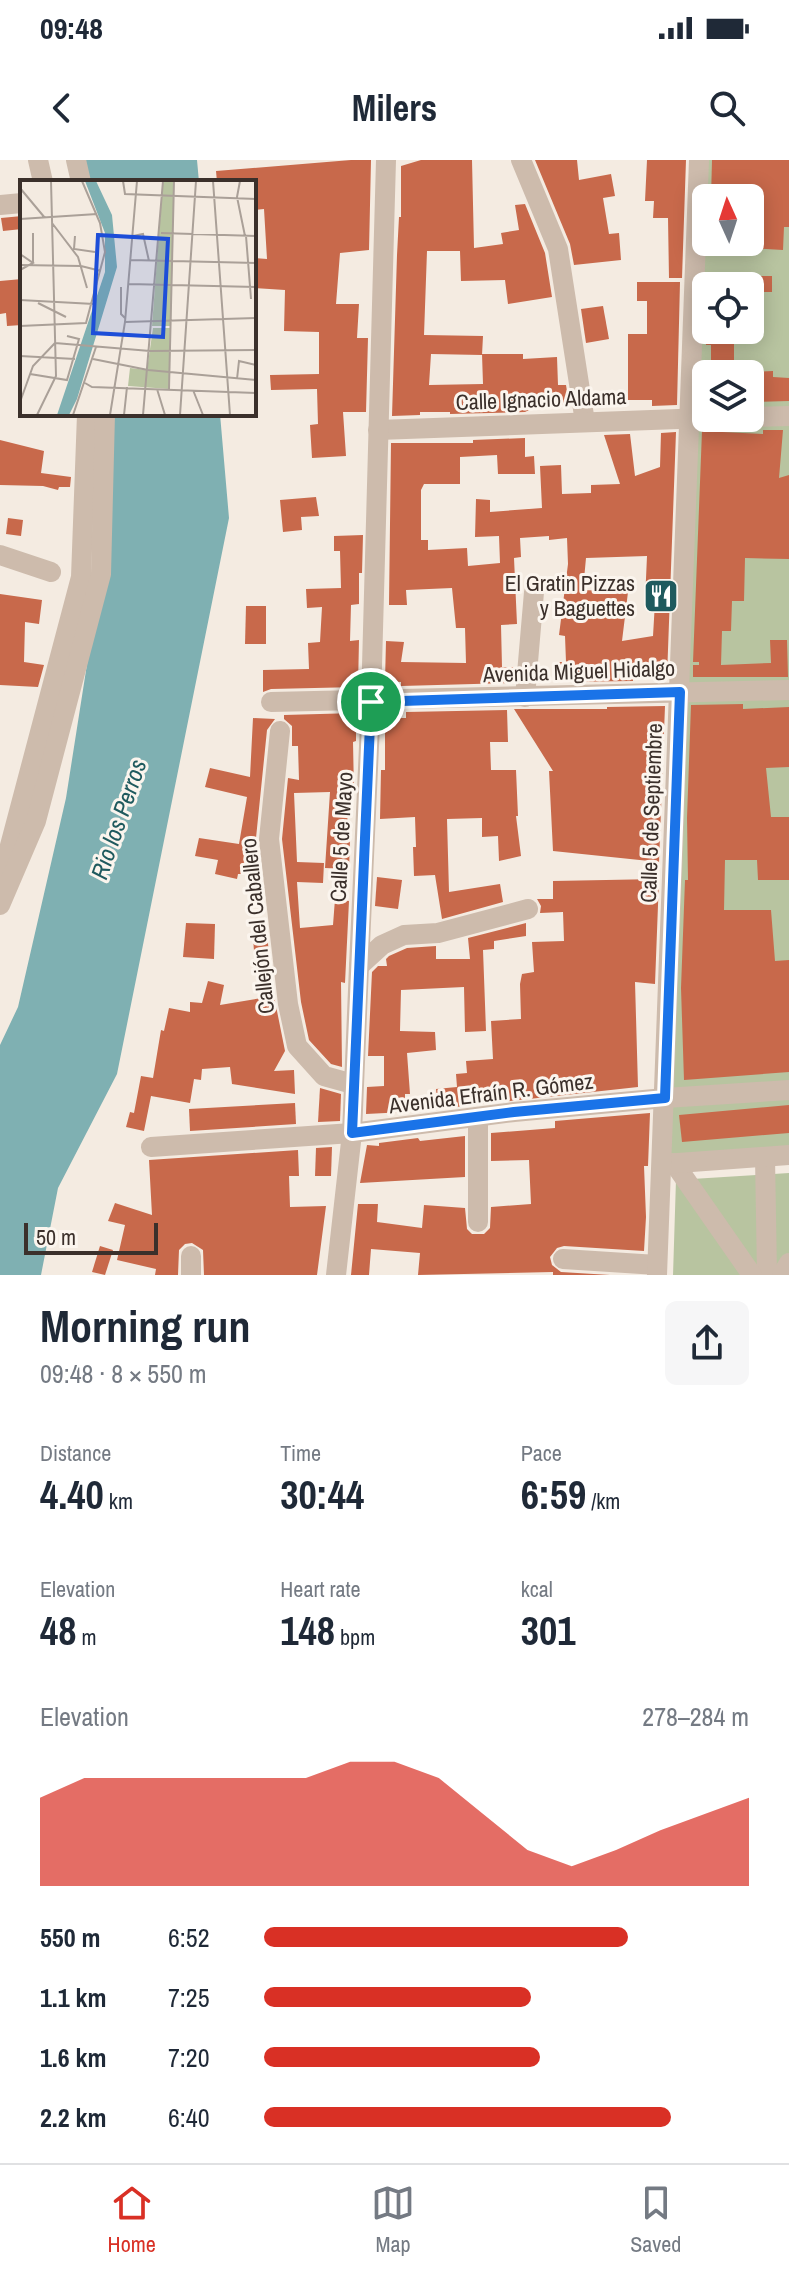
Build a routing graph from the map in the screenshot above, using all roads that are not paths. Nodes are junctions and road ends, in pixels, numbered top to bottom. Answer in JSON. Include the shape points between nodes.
{"nodes":[{"id":1,"x":38,"y":160,"type":"edge"},
{"id":2,"x":76,"y":160,"type":"edge"},
{"id":3,"x":386,"y":160,"type":"edge"},
{"id":4,"x":521,"y":160,"type":"edge"},
{"id":5,"x":699,"y":160,"type":"edge"},
{"id":6,"x":43,"y":180,"type":"edge"},
{"id":7,"x":81,"y":180,"type":"edge"},
{"id":8,"x":20,"y":203,"type":"edge"},
{"id":9,"x":0,"y":205,"type":"edge"},
{"id":10,"x":698,"y":360,"type":"edge"},
{"id":11,"x":87,"y":416,"type":"edge"},
{"id":12,"x":105,"y":416,"type":"edge"},
{"id":13,"x":789,"y":416,"type":"edge"},
{"id":14,"x":764,"y":417,"type":"edge"},
{"id":15,"x":692,"y":418,"type":"edge"},
{"id":16,"x":585,"y":422,"type":"junction"},
{"id":17,"x":378,"y":430,"type":"junction"},
{"id":18,"x":697,"y":432,"type":"edge"},
{"id":19,"x":0,"y":555,"type":"edge"},
{"id":20,"x":51,"y":572,"type":"dead end"},
{"id":21,"x":534,"y":592,"type":"dead end"},
{"id":22,"x":789,"y":690,"type":"edge"},
{"id":23,"x":680,"y":692,"type":"junction"},
{"id":24,"x":525,"y":697,"type":"junction"},
{"id":25,"x":271,"y":702,"type":"dead end"},
{"id":26,"x":371,"y":702,"type":"junction"},
{"id":27,"x":280,"y":731,"type":"dead end"},
{"id":28,"x":0,"y":884,"type":"edge"},
{"id":29,"x":0,"y":905,"type":"edge"},
{"id":30,"x":528,"y":909,"type":"dead end"},
{"id":31,"x":359,"y":966,"type":"junction"},
{"id":32,"x":353,"y":1084,"type":"junction"},
{"id":33,"x":789,"y":1090,"type":"edge"},
{"id":34,"x":665,"y":1098,"type":"junction"},
{"id":35,"x":478,"y":1117,"type":"junction"},
{"id":36,"x":352,"y":1133,"type":"junction"},
{"id":37,"x":151,"y":1147,"type":"dead end"},
{"id":38,"x":789,"y":1155,"type":"edge"},
{"id":39,"x":765,"y":1157,"type":"junction"},
{"id":40,"x":667,"y":1163,"type":"junction"},
{"id":41,"x":478,"y":1222,"type":"dead end"},
{"id":42,"x":563,"y":1259,"type":"dead end"},
{"id":43,"x":789,"y":1263,"type":"edge"},
{"id":44,"x":657,"y":1270,"type":"edge"},
{"id":45,"x":336,"y":1275,"type":"edge"},
{"id":46,"x":752,"y":1275,"type":"edge"},
{"id":47,"x":767,"y":1275,"type":"edge"},
{"id":48,"x":782,"y":1275,"type":"edge"}],
"edges":[{"from":1,"to":6,"type":"street"},
{"from":2,"to":7,"type":"street"},
{"from":3,"to":17,"type":"street","name":"Calle 5 de Mayo"},
{"from":4,"to":16,"type":"street","via":[[558,249]]},
{"from":5,"to":10,"type":"street","name":"Calle 5 de Septiembre"},
{"from":8,"to":9,"type":"street"},
{"from":11,"to":28,"type":"street","via":[[81,577]]},
{"from":12,"to":29,"type":"street","via":[[101,574],[36,821]]},
{"from":13,"to":14,"type":"street"},
{"from":15,"to":16,"type":"street","name":"Calle Ignacio Aldama"},
{"from":16,"to":17,"type":"street","name":"Calle Ignacio Aldama"},
{"from":17,"to":26,"type":"street","name":"Calle 5 de Mayo"},
{"from":18,"to":23,"type":"street","name":"Calle 5 de Septiembre"},
{"from":19,"to":20,"type":"street"},
{"from":21,"to":24,"type":"street"},
{"from":22,"to":23,"type":"street","name":"Avenida Miguel Hidalgo"},
{"from":23,"to":24,"type":"street","name":"Avenida Miguel Hidalgo"},
{"from":23,"to":34,"type":"street","name":"Calle 5 de Septiembre"},
{"from":24,"to":26,"type":"street","name":"Avenida Miguel Hidalgo"},
{"from":25,"to":26,"type":"street","name":"Avenida Miguel Hidalgo"},
{"from":26,"to":31,"type":"street","name":"Calle 5 de Mayo"},
{"from":27,"to":32,"type":"street","name":"Callejón del Caballero","via":[[269,839],[288,1004],[297,1046],[324,1076]]},
{"from":30,"to":31,"type":"street","via":[[438,933],[404,935],[382,945]]},
{"from":31,"to":32,"type":"street","name":"Calle 5 de Mayo"},
{"from":32,"to":36,"type":"street","name":"Calle 5 de Mayo"},
{"from":33,"to":34,"type":"street","name":"Avenida Efraín R. Gómez"},
{"from":34,"to":35,"type":"street","name":"Avenida Efraín R. Gómez"},
{"from":34,"to":40,"type":"street","name":"Calle 5 de Septiembre"},
{"from":35,"to":36,"type":"street","name":"Avenida Efraín R. Gómez"},
{"from":35,"to":41,"type":"street"},
{"from":36,"to":37,"type":"street","name":"Avenida Efraín R. Gómez"},
{"from":36,"to":45,"type":"street","name":"Calle 5 de Mayo"},
{"from":38,"to":39,"type":"street"},
{"from":39,"to":40,"type":"street"},
{"from":39,"to":47,"type":"street"},
{"from":40,"to":44,"type":"street","name":"Calle 5 de Septiembre"},
{"from":40,"to":46,"type":"street"},
{"from":42,"to":44,"type":"street"},
{"from":43,"to":48,"type":"street"}]}
